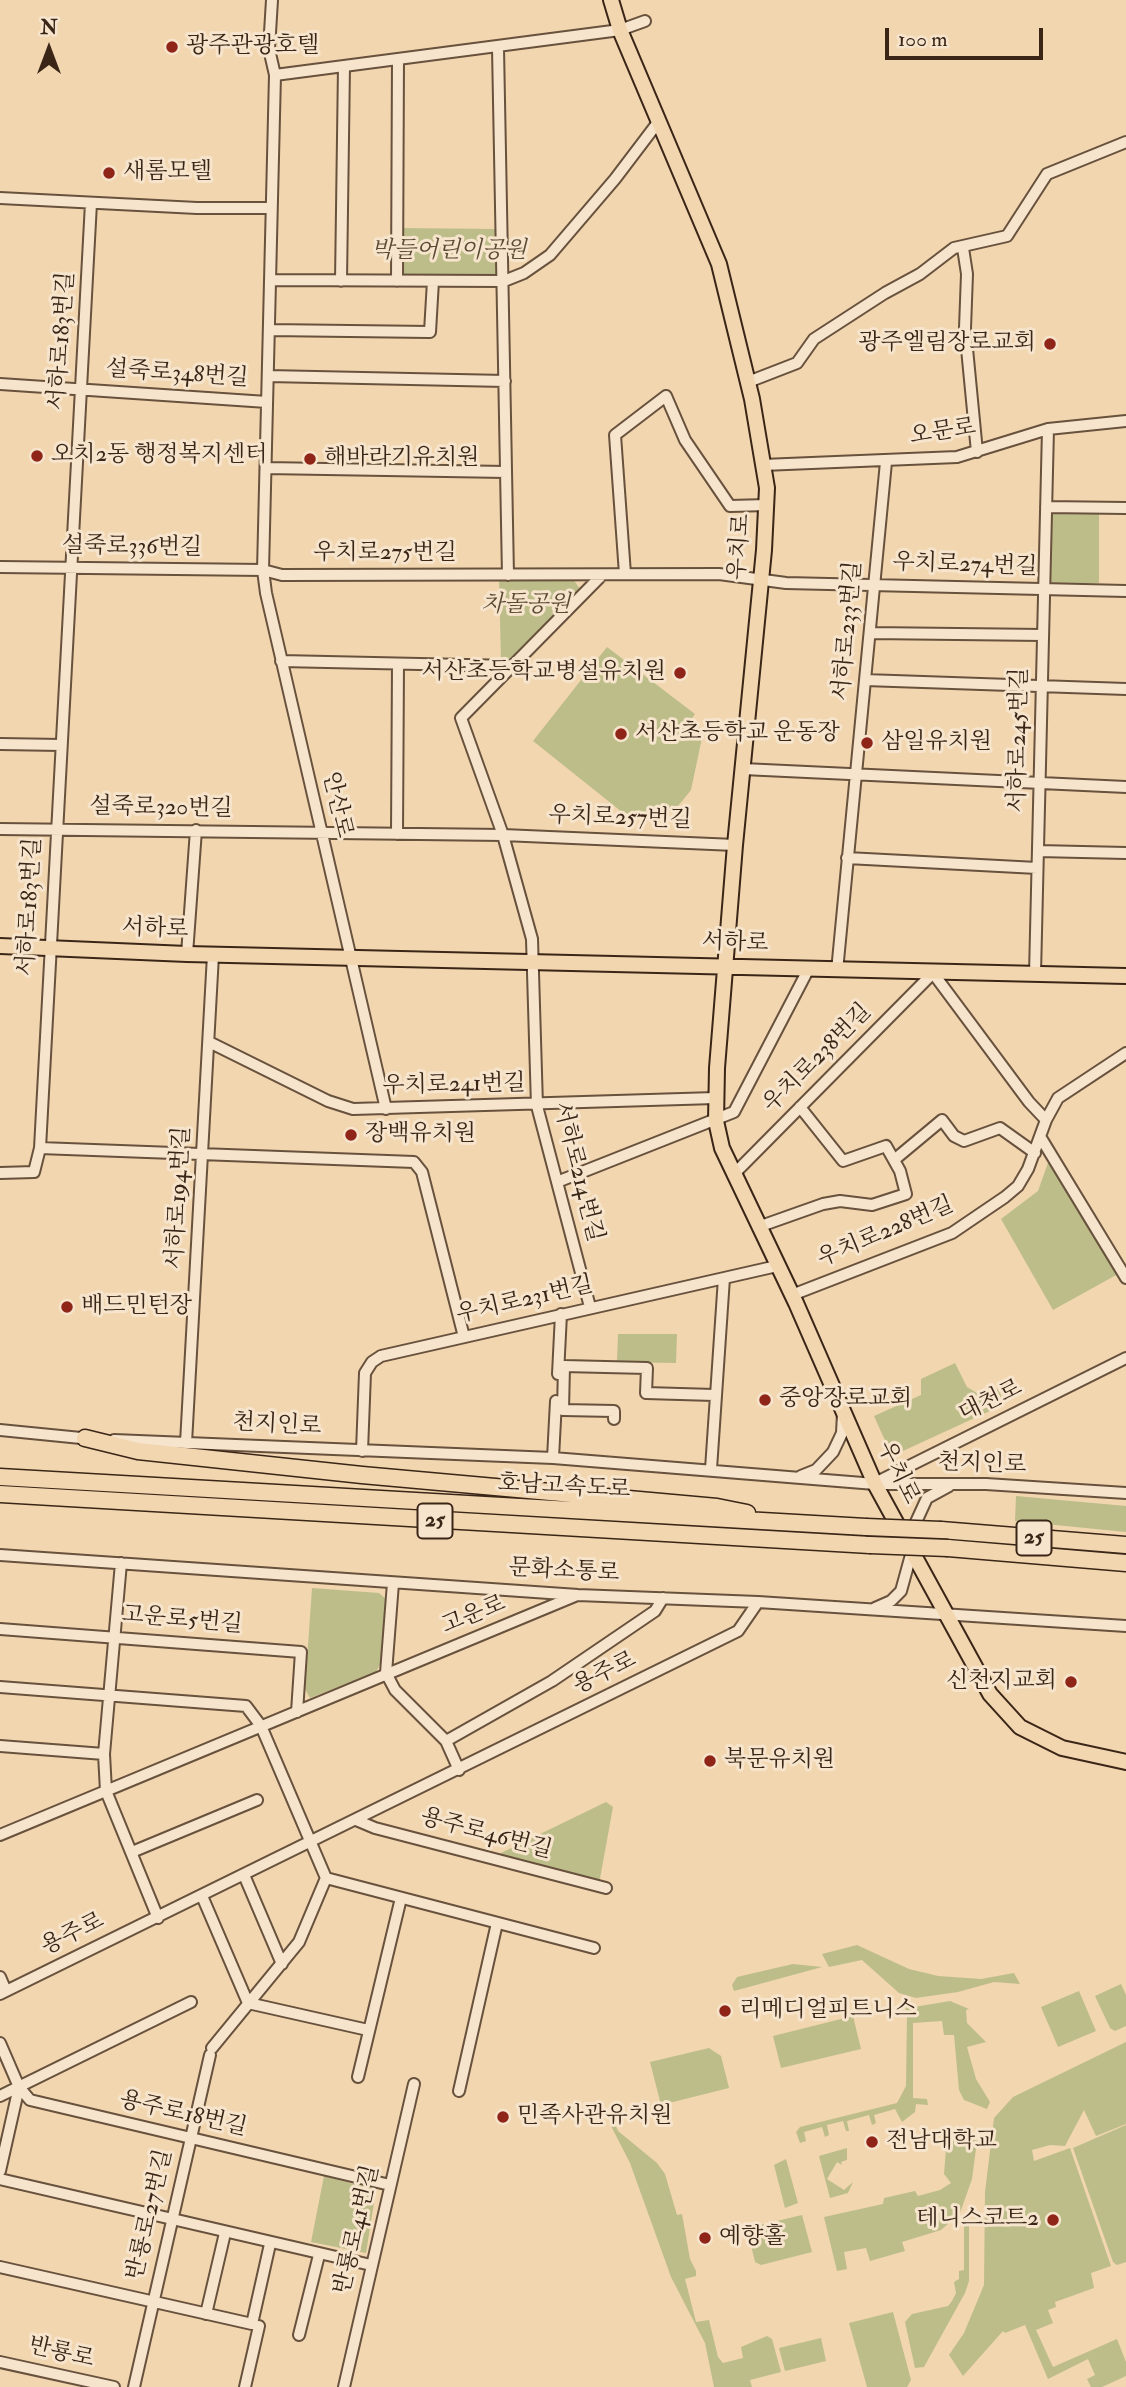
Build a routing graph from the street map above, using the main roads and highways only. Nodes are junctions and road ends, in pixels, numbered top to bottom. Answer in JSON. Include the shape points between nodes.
{"nodes":[{"id":1,"x":611,"y":0,"type":"edge"},
{"id":2,"x":0,"y":946,"type":"edge"},
{"id":3,"x":724,"y":967,"type":"junction"},
{"id":4,"x":1126,"y":976,"type":"edge"},
{"id":5,"x":85,"y":1438,"type":"road end"},
{"id":6,"x":0,"y":1477,"type":"edge"},
{"id":7,"x":0,"y":1494,"type":"edge"},
{"id":8,"x":805,"y":1524,"type":"junction"},
{"id":9,"x":1126,"y":1545,"type":"edge"},
{"id":10,"x":1126,"y":1563,"type":"edge"},
{"id":11,"x":1126,"y":1762,"type":"edge"}],
"edges":[{"from":1,"to":3,"type":"main road","name":"우치로","via":[[719,264],[764,465],[767,505],[762,579]]},
{"from":2,"to":3,"type":"main road","name":"서하로"},
{"from":3,"to":4,"type":"main road","name":"서하로"},
{"from":3,"to":11,"type":"main road","name":"우치로","via":[[716,1121],[733,1175],[792,1295],[875,1484],[990,1694],[1020,1727],[1062,1748]]},
{"from":5,"to":8,"type":"highway","via":[[165,1454],[717,1507]]},
{"from":6,"to":8,"type":"highway","name":"호남고속도로","number":"25"},
{"from":7,"to":10,"type":"highway","name":"호남고속도로","number":"25","bridge":true,"via":[[948,1548]]},
{"from":8,"to":9,"type":"highway","name":"호남고속도로","number":"25","bridge":true}]}
